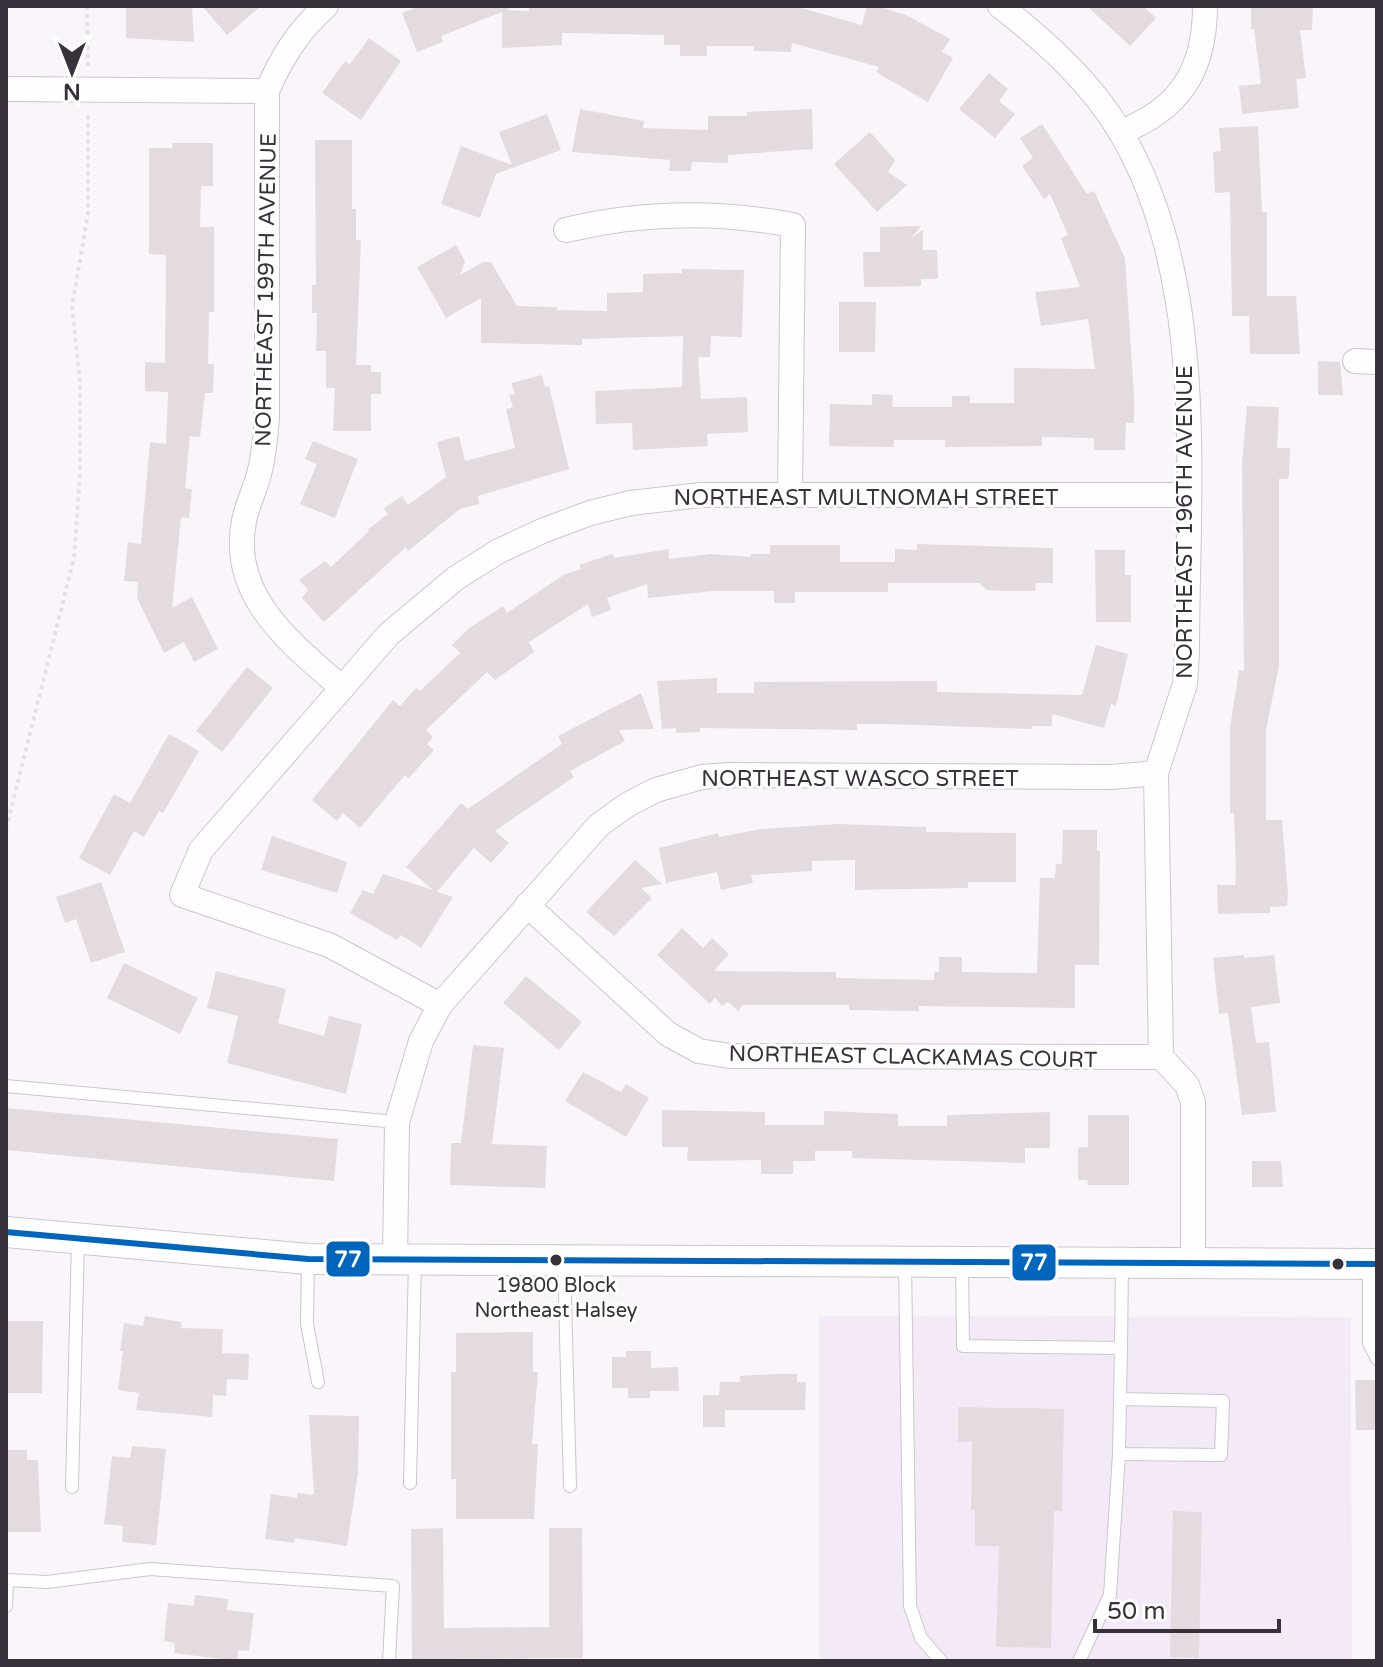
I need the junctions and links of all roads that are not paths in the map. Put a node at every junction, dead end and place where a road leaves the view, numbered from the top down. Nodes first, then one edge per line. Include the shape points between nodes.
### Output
1 (326, 6) edge
2 (1000, 6) edge
3 (1205, 6) edge
4 (6, 89) edge
5 (267, 91) junction
6 (1121, 132) junction
7 (566, 230) dead end
8 (790, 494) junction
9 (1188, 495) junction
10 (342, 688) junction
11 (1156, 773) junction
12 (527, 905) junction
13 (440, 1005) junction
14 (1161, 1057) junction
15 (6, 1086) edge
16 (397, 1122) junction
17 (6, 1232) edge
18 (78, 1239) junction
19 (308, 1259) junction
20 (405, 1260) junction
21 (564, 1260) junction
22 (905, 1262) junction
23 (962, 1262) junction
24 (1122, 1263) junction
25 (1193, 1263) junction
26 (1373, 1264) edge
27 (1121, 1348) junction
28 (1377, 1359) edge
29 (318, 1382) dead end
30 (1120, 1399) junction
31 (1119, 1454) junction
32 (410, 1483) dead end
33 (570, 1486) dead end
34 (72, 1487) dead end
35 (6, 1580) edge
36 (6, 1606) edge
37 (389, 1661) edge
38 (941, 1661) edge
39 (1079, 1661) edge

1 - 5 street via 284,53
2 - 6 street, NORTHEAST 196TH AVENUE via 1041,38
3 - 6 street via 1200,52 1187,83 1159,114
4 - 5 street
5 - 10 street, NORTHEAST 199TH AVENUE via 267,419 264,454 244,521 245,567 266,617
6 - 9 street, NORTHEAST 196TH AVENUE via 1166,242 1183,350
7 - 8 street via 620,217 750,217 793,225
8 - 9 street, NORTHEAST MULTNOMAH STREET
8 - 10 street, NORTHEAST MULTNOMAH STREET via 644,501 542,531 499,551 419,606
9 - 11 street, NORTHEAST 196TH AVENUE via 1185,684
10 - 13 street, NORTHEAST MULTNOMAH STREET via 201,850 182,895 302,934
11 - 12 street, NORTHEAST WASCO STREET via 702,777 656,790 608,818
11 - 14 street, NORTHEAST 196TH AVENUE
12 - 13 street, NORTHEAST WASCO STREET
12 - 14 street, NORTHEAST CLACKAMAS COURT via 668,1034 699,1051 730,1056
13 - 16 street, NORTHEAST WASCO STREET via 421,1041
14 - 25 street via 1187,1085 1193,1102
15 - 16 lane
16 - 20 street, NORTHEAST WASCO STREET
17 - 18 street
18 - 19 street
18 - 34 lane
19 - 20 street
19 - 29 lane via 307,1324
20 - 21 street
20 - 32 lane
21 - 22 street
21 - 33 lane
22 - 23 street
22 - 38 lane via 910,1606 921,1638
23 - 24 street
23 - 27 lane via 963,1346
24 - 25 street
24 - 27 lane
25 - 26 street
26 - 28 lane via 1369,1343
27 - 30 lane
30 - 31 lane
30 - 31 lane via 1223,1401 1221,1455
31 - 39 lane via 1110,1595
35 - 36 lane
35 - 37 lane via 47,1582 150,1569 393,1586

